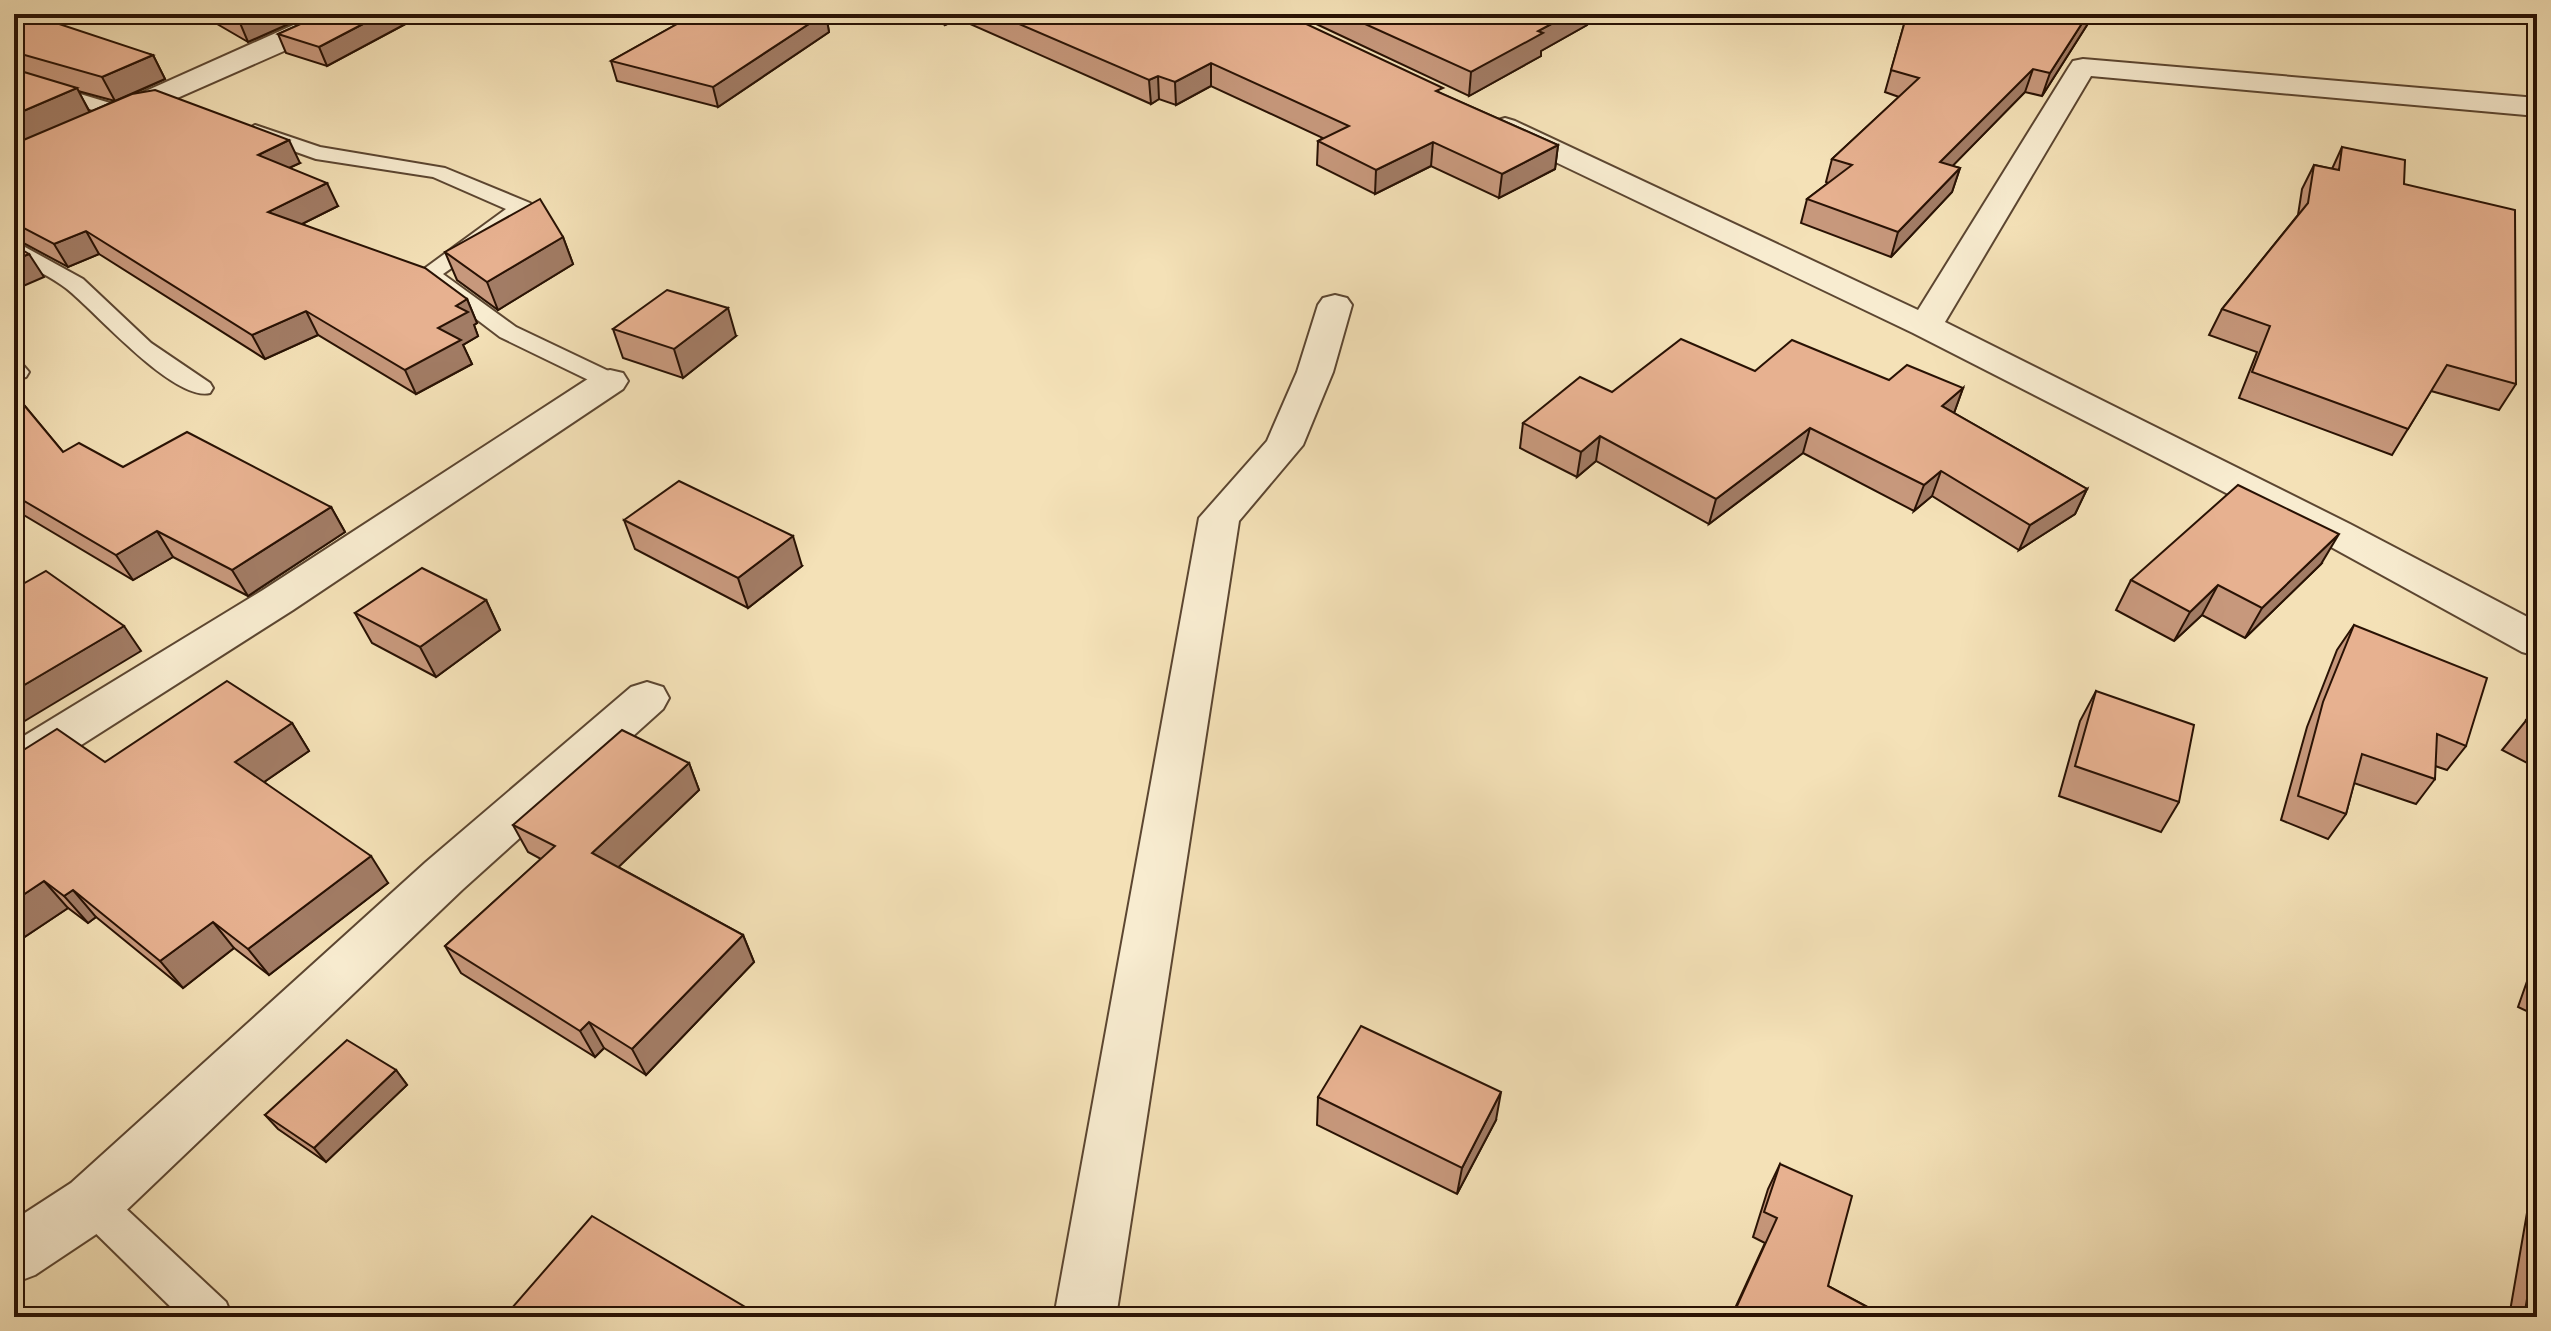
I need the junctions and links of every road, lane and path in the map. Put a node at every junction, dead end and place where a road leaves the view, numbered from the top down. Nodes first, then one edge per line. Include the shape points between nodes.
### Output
1 (335, 14) edge
2 (14, 80) edge
3 (185, 107) edge
4 (2537, 107) edge
5 (119, 112) junction
6 (1482, 116) edge
7 (229, 122) edge
8 (14, 161) edge
9 (14, 248) edge
10 (1335, 305) dead end
11 (1925, 326) junction
12 (610, 381) joint
13 (201, 388) dead end
14 (2537, 641) edge
15 (647, 698) dead end
16 (14, 765) edge
17 (92, 1203) junction
18 (14, 1254) edge
19 (211, 1317) edge
20 (1085, 1317) edge

1 - 5 street
2 - 5 lane
3 - 5 lane via 171,102
4 - 11 street via 2083,67
5 - 8 street
6 - 11 street
7 - 12 lane via 316,153 438,172 522,208 428,274 508,332
9 - 13 lane via 75,284 143,348
10 - 20 street via 1315,372 1284,445 1219,518
11 - 14 street via 2336,533
12 - 16 street via 278,600
15 - 17 street via 444,876
17 - 18 street
17 - 19 lane

